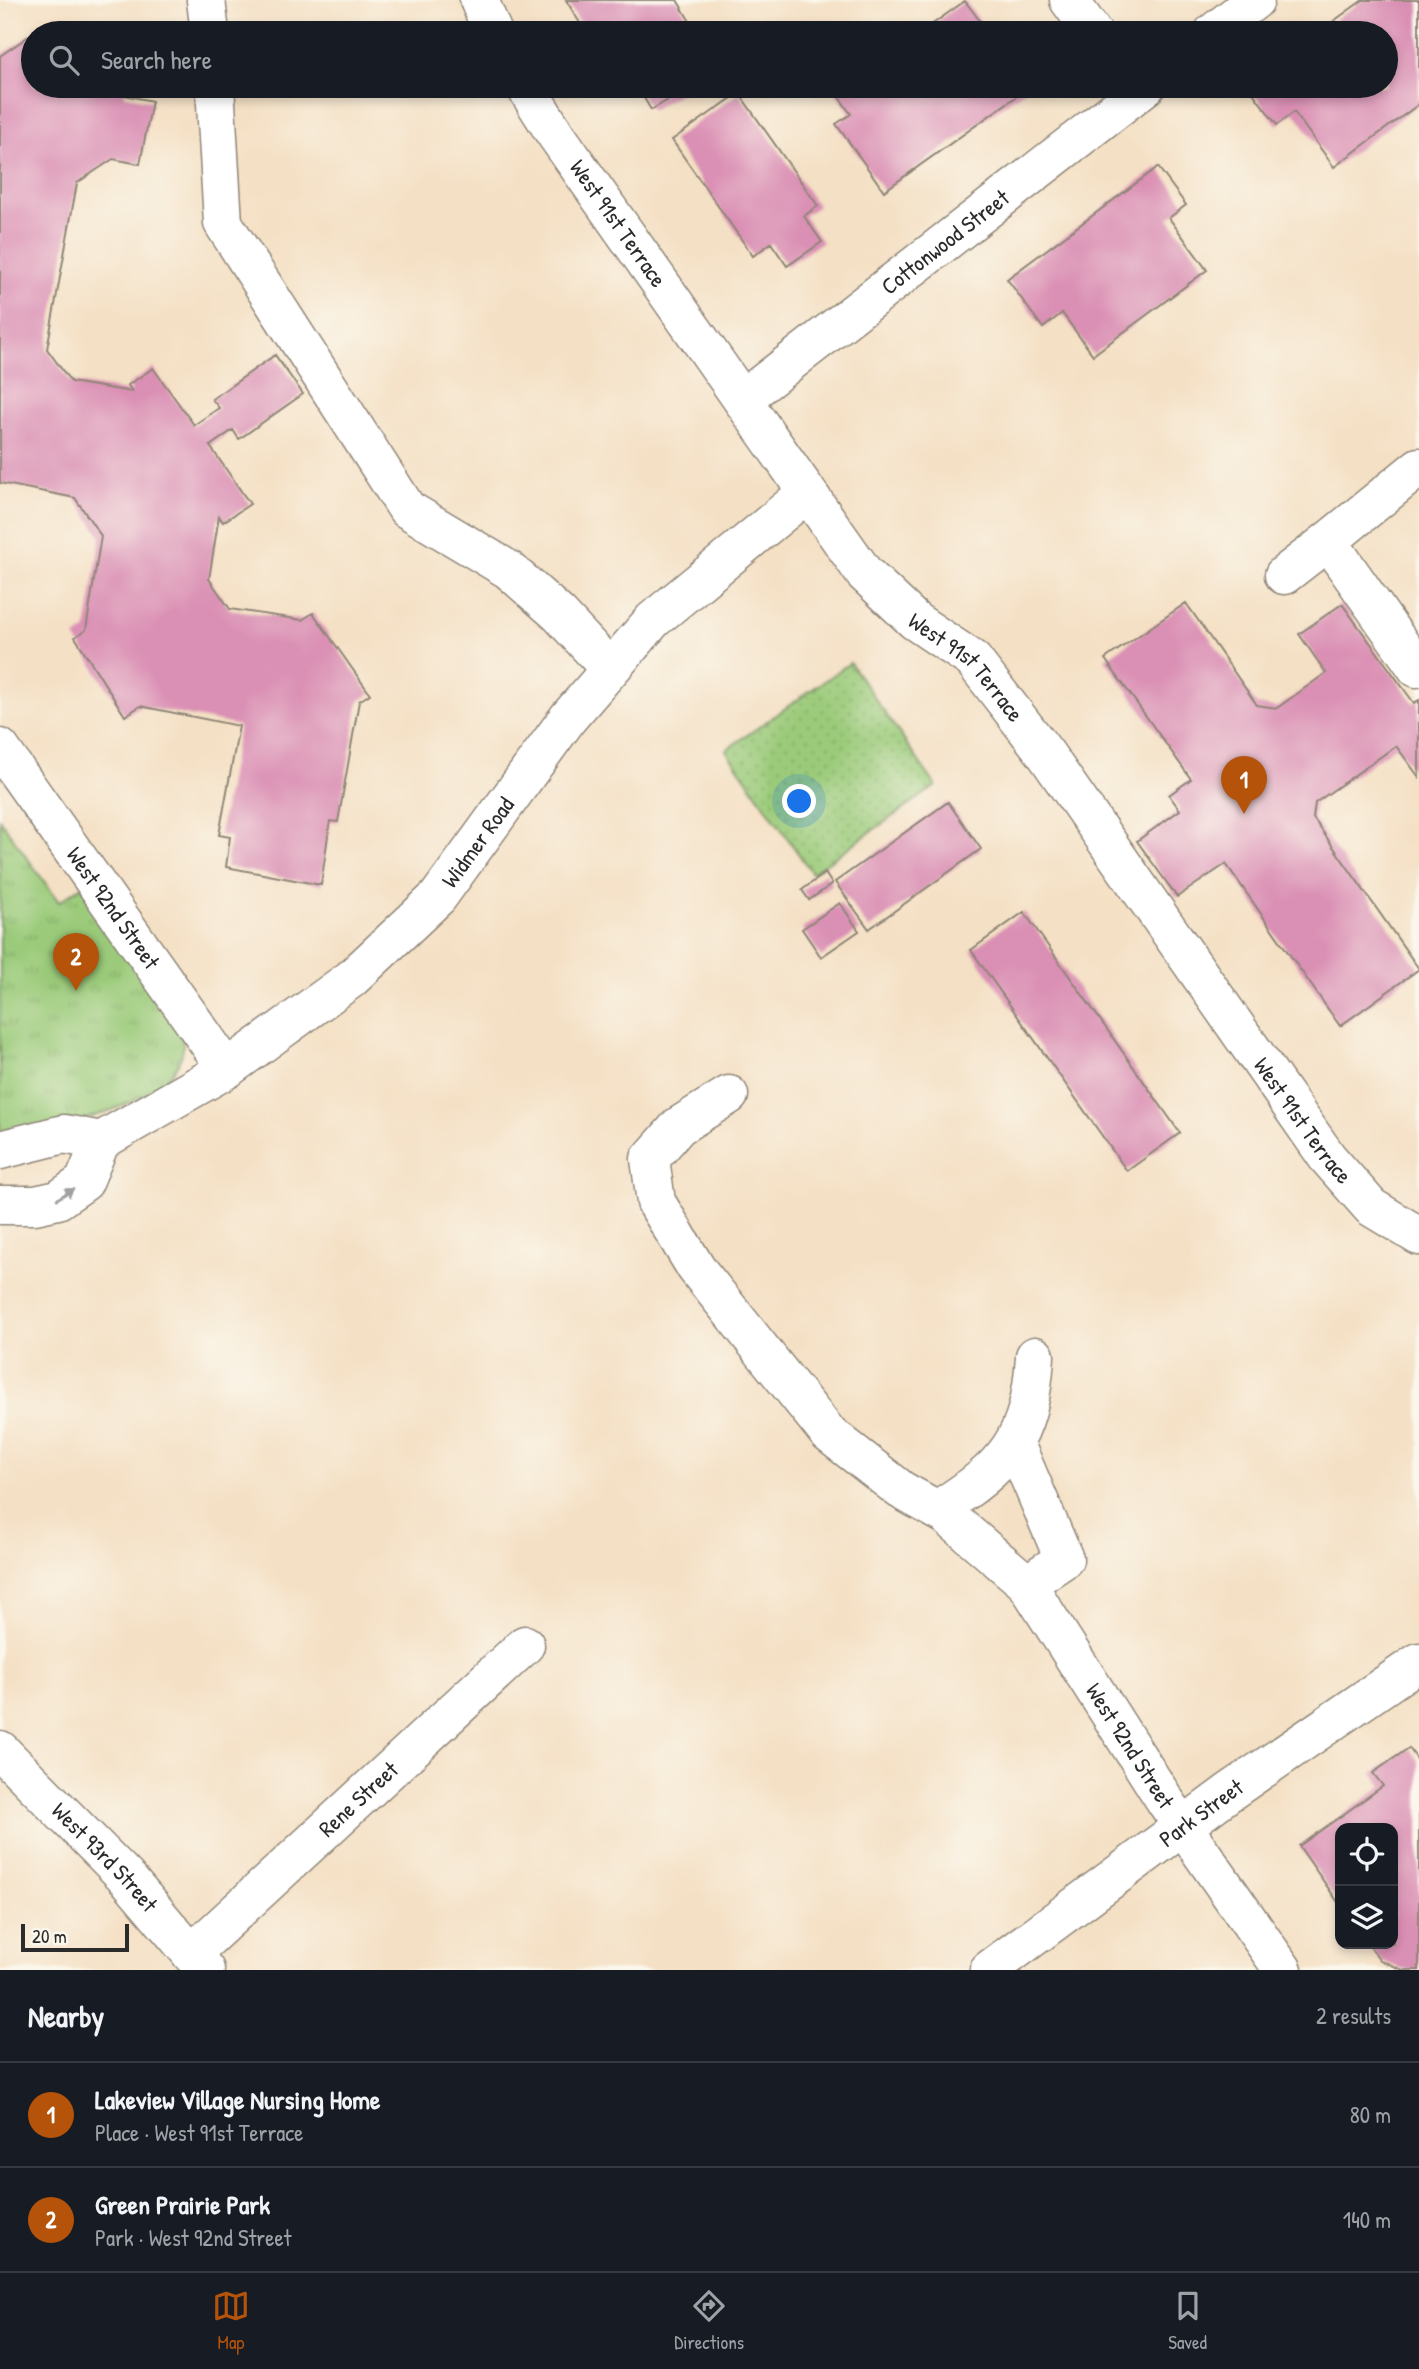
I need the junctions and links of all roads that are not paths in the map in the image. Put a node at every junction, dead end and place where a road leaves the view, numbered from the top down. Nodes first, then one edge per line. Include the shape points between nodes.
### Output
1 (206, 0) edge
2 (479, 0) edge
3 (1069, 0) edge
4 (1255, 0) edge
5 (209, 21) edge
6 (488, 21) edge
7 (1084, 21) edge
8 (1228, 21) edge
9 (216, 98) edge
10 (533, 98) edge
11 (1126, 98) edge
12 (743, 399) junction
13 (1419, 467) edge
14 (807, 493) junction
15 (1328, 541) junction
16 (1284, 575) dead end
17 (1417, 668) dead end
18 (610, 669) junction
19 (0, 748) edge
20 (227, 1069) junction
21 (729, 1096) dead end
22 (101, 1141) junction
23 (0, 1150) edge
24 (0, 1205) edge
25 (1419, 1236) edge
26 (1035, 1356) dead end
27 (1015, 1444) junction
28 (937, 1510) junction
29 (1027, 1584) junction
30 (525, 1645) dead end
31 (1417, 1669) edge
32 (0, 1750) edge
33 (1183, 1828) junction
34 (198, 1962) edge
35 (989, 1970) edge
36 (1283, 1970) edge

1 - 5 street
2 - 6 street
3 - 7 street
4 - 8 street
9 - 18 street via 223,223 407,509 509,570 559,614
10 - 12 street, West 91st Terrace
11 - 12 street, Cottonwood Street
12 - 14 street, West 91st Terrace
13 - 15 street
14 - 18 street, Widmer Road via 653,620
14 - 25 street, West 91st Terrace via 864,573 915,621 973,660 1045,753 1327,1157 1371,1207
15 - 16 street
15 - 17 street
18 - 20 street, Widmer Road via 568,718 438,897 351,979
19 - 20 street, West 92nd Street
20 - 22 street, Widmer Road
21 - 28 street, West 92nd Street via 679,1126 650,1159 656,1202 696,1268 828,1433 901,1490
22 - 23 street via 64,1134
24 -> 22 street via 58,1200 84,1182
26 - 27 street via 1032,1398
27 - 28 street via 977,1485
27 - 29 street via 1064,1559
28 - 29 street, West 92nd Street
29 - 33 street, West 92nd Street
30 - 34 street, Rene Street
31 - 33 street, Park Street via 1228,1793
32 - 34 street, West 93rd Street via 127,1878
33 - 35 street, Park Street
33 - 36 street, West 92nd Street

